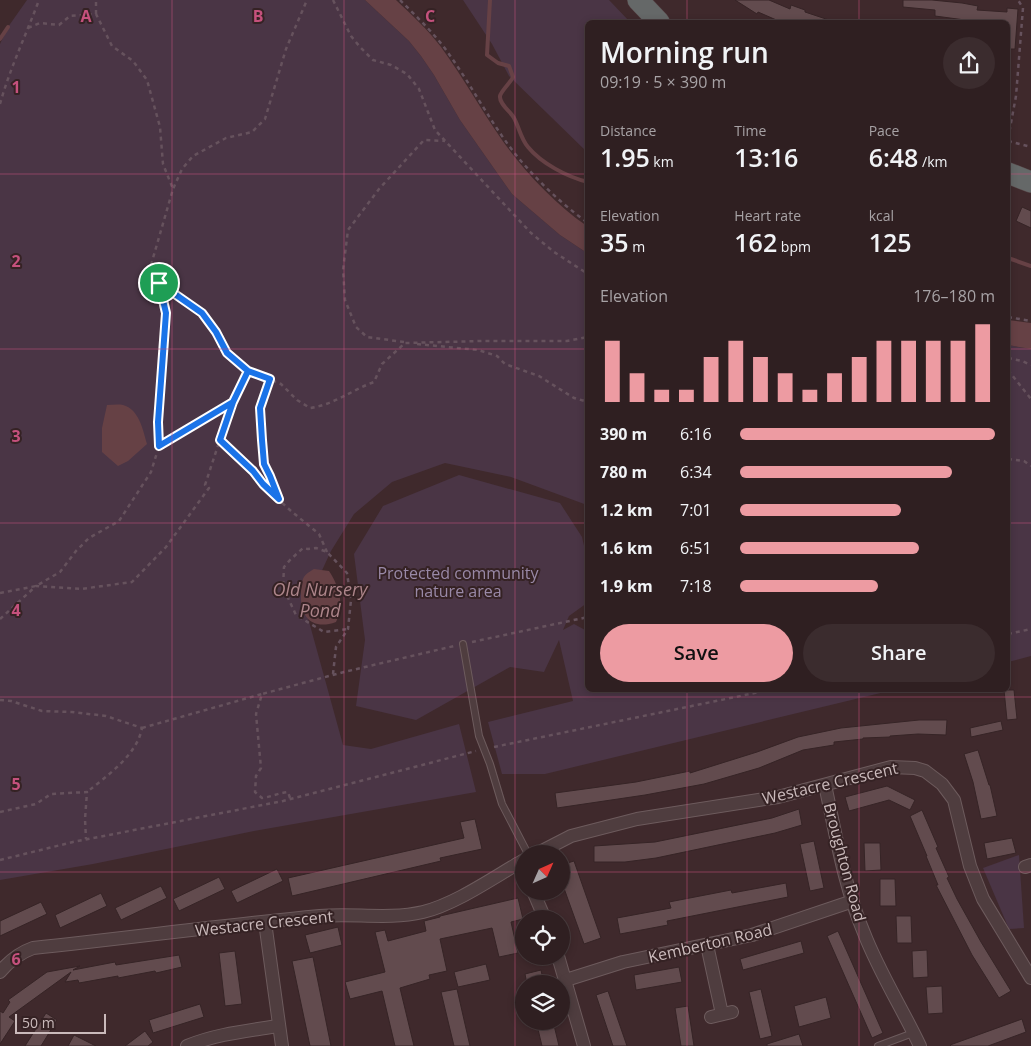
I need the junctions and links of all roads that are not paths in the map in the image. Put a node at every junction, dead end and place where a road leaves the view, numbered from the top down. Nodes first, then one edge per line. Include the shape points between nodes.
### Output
1 (638, 0) edge
2 (657, 20) edge
3 (1010, 174) edge
4 (1031, 182) edge
5 (463, 644) dead end
6 (825, 785) junction
7 (523, 845) edge
8 (554, 845) edge
9 (515, 865) edge
10 (853, 901) junction
11 (265, 922) junction
12 (707, 946) junction
13 (0, 972) edge
14 (1031, 978) edge
15 (570, 979) edge
16 (570, 995) edge
17 (721, 1015) dead end
18 (278, 1026) junction
19 (914, 1033) junction
20 (187, 1046) edge
21 (282, 1046) edge
22 (584, 1046) edge
23 (878, 1046) edge
24 (920, 1046) edge

1 - 2 highway
3 - 4 highway
5 - 7 lane via 479,736 502,804
6 - 8 street, Westacre Crescent via 778,797 637,818 571,836
6 - 10 street, Broughton Road via 842,867
6 - 14 street, Westacre Crescent via 879,769 904,766 925,771 942,784 954,800 970,866 983,899
9 - 11 street, Westacre Crescent via 455,899 424,912 401,916 323,916
10 - 12 street, Kemberton Road via 752,935
10 - 19 street, Broughton Road via 875,960
11 - 13 street, Westacre Crescent via 34,948 21,952
11 - 18 street
12 - 15 street, Kemberton Road via 623,962
12 - 17 street
16 - 22 street
18 - 20 street via 224,1034
18 - 21 street
19 - 23 lane
19 - 24 street, Broughton Road

